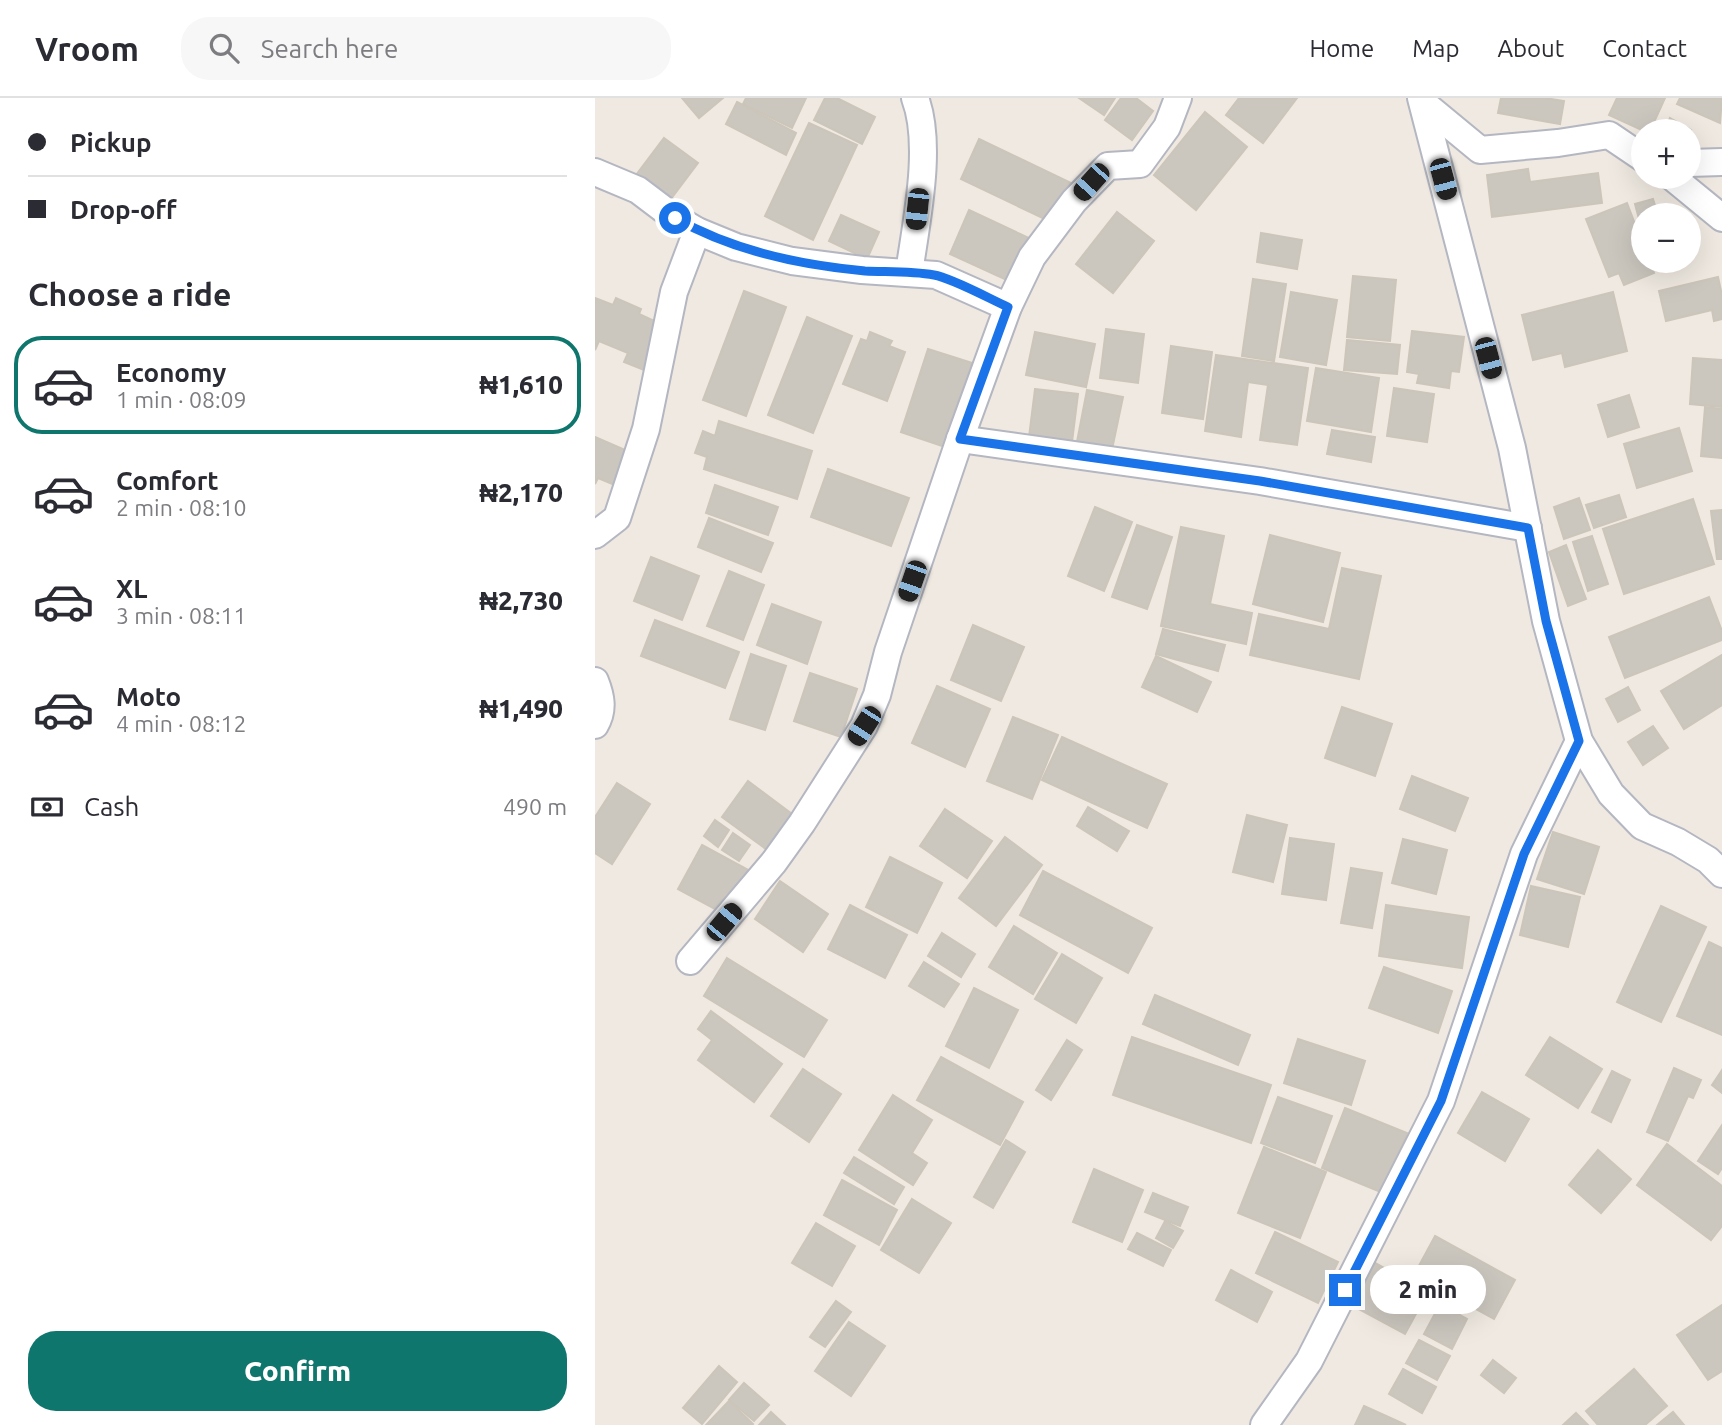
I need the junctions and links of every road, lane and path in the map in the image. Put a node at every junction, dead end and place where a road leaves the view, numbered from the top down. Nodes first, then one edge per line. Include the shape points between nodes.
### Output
1 (915, 98) edge
2 (1178, 98) edge
3 (1422, 100) edge
4 (1631, 150) edge
5 (1722, 162) edge
6 (1701, 163) edge
7 (595, 172) edge
8 (1687, 189) edge
9 (1722, 218) edge
10 (697, 231) junction
11 (909, 273) junction
12 (1008, 307) junction
13 (960, 439) junction
14 (1528, 528) junction
15 (595, 535) edge
16 (595, 681) edge
17 (595, 725) edge
18 (1579, 741) junction
19 (1722, 874) edge
20 (690, 961) dead end
21 (1264, 1425) edge

1 - 11 street via 924,145
2 - 12 street via 1167,127 1140,164 1108,166 1074,201 1032,257
3 - 4 street via 1480,150 1609,135
3 - 14 street via 1512,448
5 - 6 street
7 - 10 street via 638,190
8 - 9 street
10 - 11 street via 736,247 792,261
10 - 15 street via 674,292 646,429 617,518
11 - 12 street via 936,275
12 - 13 street
13 - 14 street via 1260,481
13 - 20 street via 864,726 774,862
14 - 18 street via 1546,621
16 - 17 street via 601,696
18 - 19 street via 1611,794 1642,826 1678,842
18 - 21 street via 1524,854 1441,1101 1309,1361

